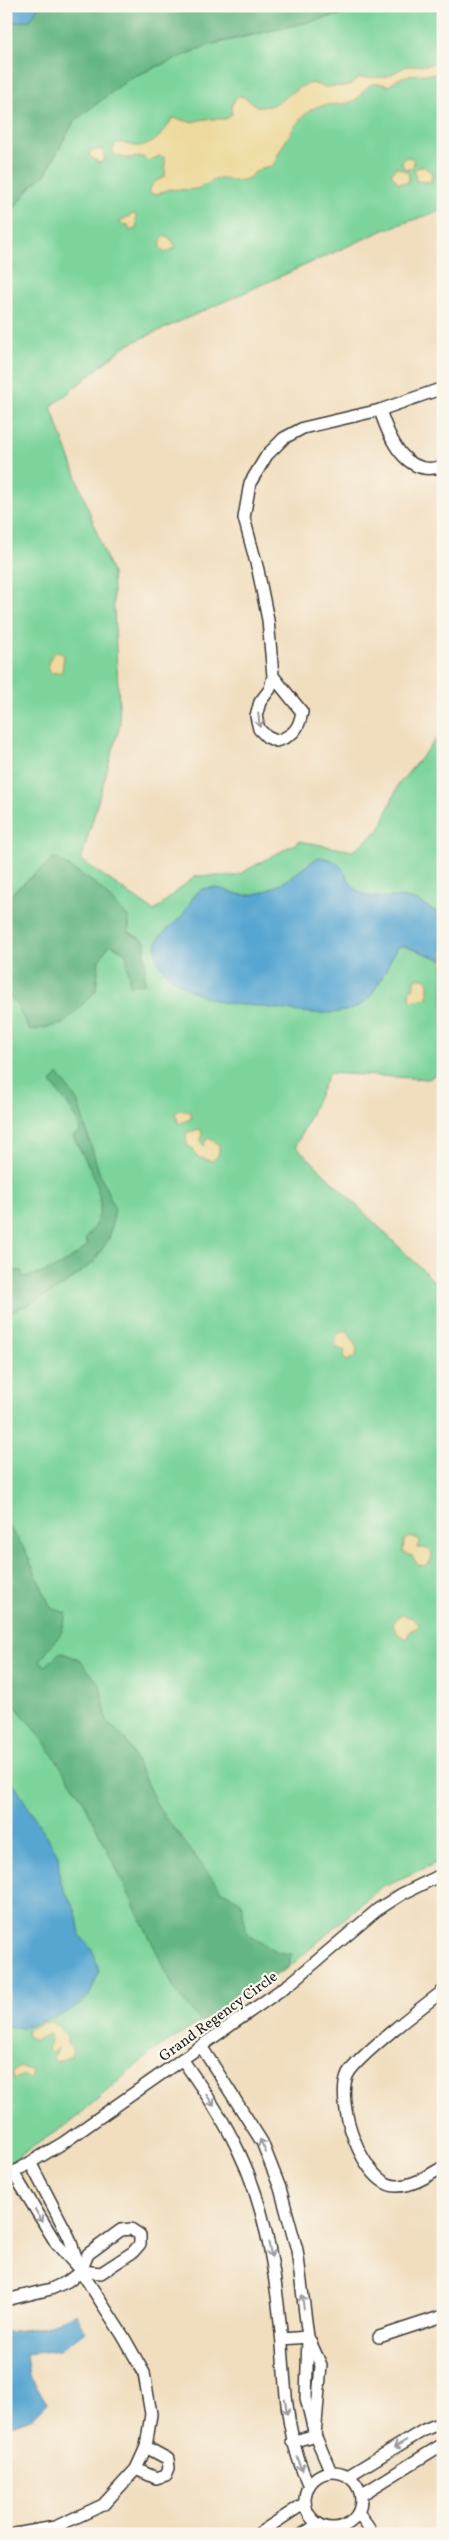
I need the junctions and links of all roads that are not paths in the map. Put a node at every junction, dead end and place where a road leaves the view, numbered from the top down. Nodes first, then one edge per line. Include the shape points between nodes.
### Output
1 (443, 388) edge
2 (380, 410) junction
3 (443, 466) edge
4 (273, 676) junction
5 (442, 1878) edge
6 (443, 1991) edge
7 (201, 2046) junction
8 (182, 2060) junction
9 (31, 2164) junction
10 (443, 2167) edge
11 (10, 2175) edge
12 (81, 2271) junction
13 (6, 2300) edge
14 (443, 2316) edge
15 (308, 2337) junction
16 (379, 2337) dead end
17 (282, 2340) junction
18 (443, 2422) edge
19 (316, 2435) junction
20 (292, 2442) junction
21 (443, 2444) edge
22 (146, 2447) junction
23 (136, 2469) junction
24 (331, 2472) junction
25 (348, 2476) junction
26 (309, 2486) junction
27 (361, 2496) junction
28 (305, 2503) junction
29 (358, 2513) junction
30 (318, 2524) junction
31 (338, 2531) edge
32 (15, 2534) edge
33 (258, 2534) edge
34 (303, 2534) edge
35 (372, 2534) edge

1 - 2 street
2 - 3 street via 391,440 404,458 419,467
2 - 4 street via 303,428 284,438 267,455 250,482 244,518 265,604
4 -> 4 street via 256,716 259,728 276,741 290,737 299,726 302,712
5 - 7 street, Grand Regency Circle via 402,1894 377,1910 292,1982
6 - 10 street via 365,2056 349,2073 343,2094 346,2113 363,2159 381,2181 396,2186 413,2182
7 - 8 street, Grand Regency Circle
15 -> 7 street via 296,2250 280,2188 262,2142
8 - 9 street, Grand Regency Circle
8 -> 17 street via 214,2105 239,2150 257,2196 271,2254
9 - 11 street, Grand Regency Circle
9 - 12 street via 69,2237
11 -> 12 street via 56,2244
12 - 12 street via 88,2254 121,2230 131,2229 140,2235 140,2244 133,2252 101,2273
12 - 13 street via 51,2289
12 - 22 street via 144,2374 151,2414
14 - 16 street
15 - 17 street
15 - 19 street via 306,2398
17 -> 20 street via 285,2402
18 -> 25 street
19 - 20 street
19 - 24 street
20 -> 26 street
21 - 27 street
22 - 23 street
22 - 23 street via 168,2459 166,2475 156,2478
23 - 32 street via 103,2504 55,2527
24 - 25 street
24 - 26 street via 318,2476
25 - 27 street
26 - 28 street
27 - 29 street
28 - 30 street
28 - 33 street
29 - 31 street
29 - 35 street
30 - 31 street
30 - 34 street

